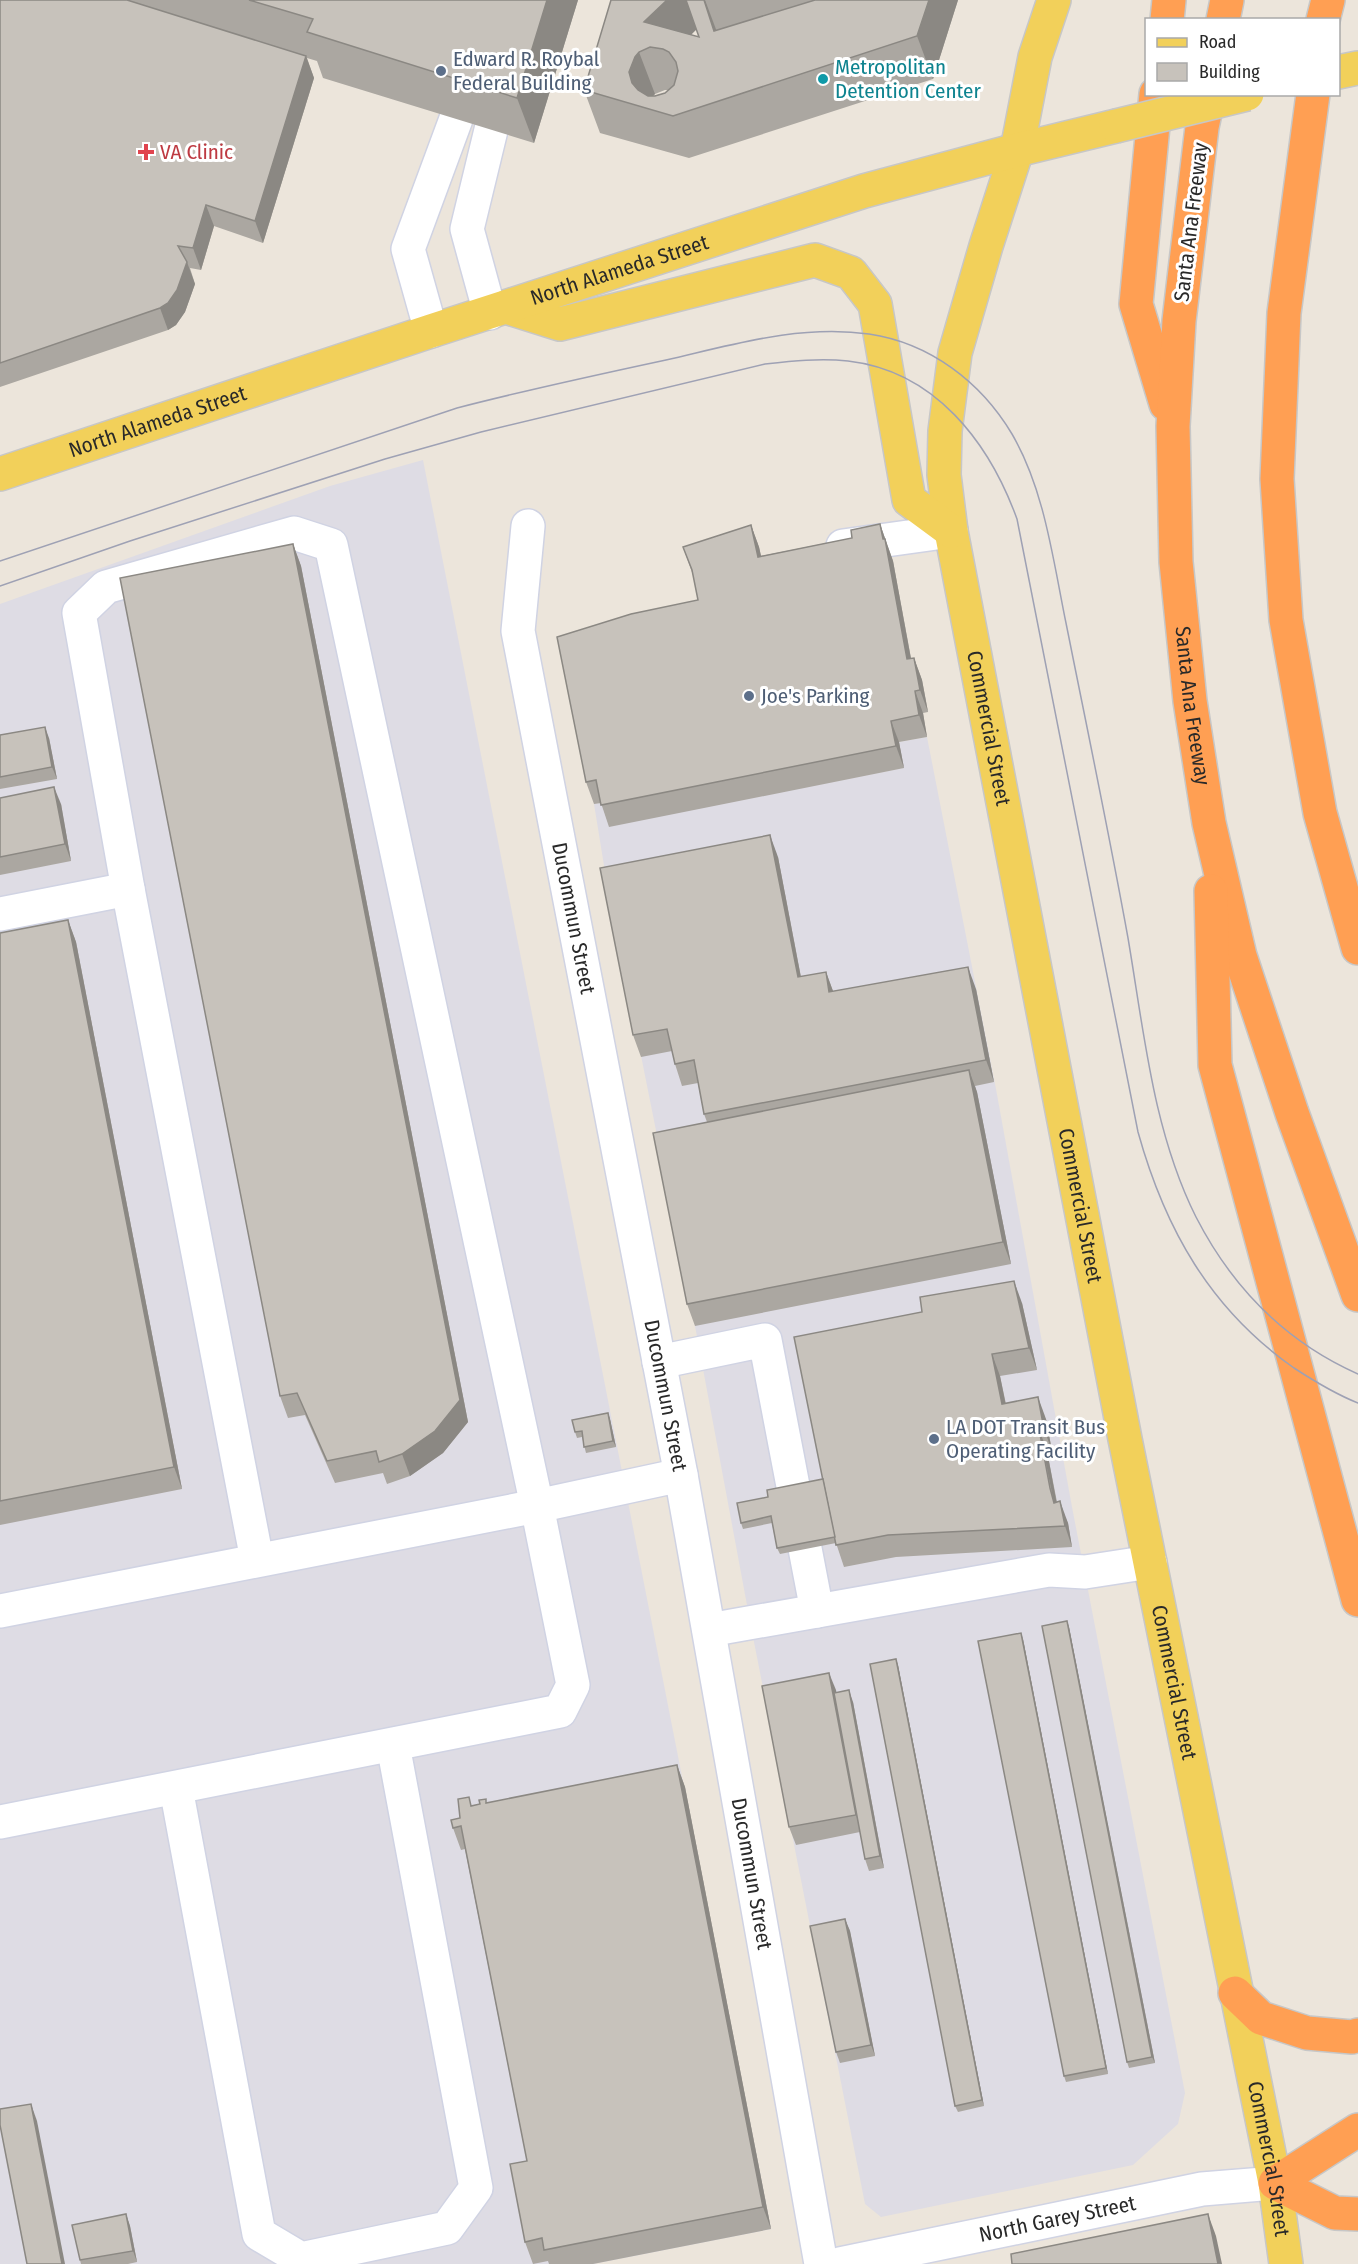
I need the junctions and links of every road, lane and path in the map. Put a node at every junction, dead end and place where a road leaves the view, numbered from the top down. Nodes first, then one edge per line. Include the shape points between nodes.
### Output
1 (1054, 0) edge
2 (1169, 0) edge
3 (1227, 0) edge
4 (1328, 0) edge
5 (1167, 18) edge
6 (1223, 18) edge
7 (1324, 18) edge
8 (1358, 68) edge
9 (1340, 72) edge
10 (1156, 96) edge
11 (1209, 96) edge
12 (1239, 96) edge
13 (1313, 96) edge
14 (456, 119) edge
15 (491, 130) edge
16 (1017, 150) junction
17 (498, 310) junction
18 (431, 331) junction
19 (1173, 426) junction
20 (0, 474) edge
21 (528, 526) dead end
22 (951, 531) junction
23 (813, 564) edge
24 (1209, 824) junction
25 (128, 890) junction
26 (0, 914) edge
27 (1358, 948) edge
28 (1358, 1295) edge
29 (659, 1362) junction
30 (681, 1475) junction
31 (537, 1506) junction
32 (257, 1560) junction
33 (1150, 1562) junction
34 (1358, 1600) edge
35 (0, 1611) edge
36 (817, 1611) junction
37 (709, 1630) junction
38 (393, 1745) junction
39 (176, 1788) junction
40 (0, 1822) edge
41 (1235, 1993) junction
42 (1358, 2035) edge
43 (1358, 2130) edge
44 (1275, 2183) junction
45 (1358, 2214) edge
46 (821, 2264) edge
47 (840, 2264) edge
48 (1286, 2264) edge

1 - 16 main road, Commercial Street via 1035,57
2 - 5 highway
3 - 6 highway
4 - 7 highway
8 - 9 main road
10 - 19 highway via 1136,304
11 - 19 highway, Santa Ana Freeway via 1179,321
12 - 16 main road, North Alameda Street, bridge
13 - 27 highway via 1284,313 1277,479 1286,620 1320,813
14 - 18 street via 408,249
15 - 17 street via 467,229
16 - 17 main road, North Alameda Street via 864,192
16 - 22 main road, Commercial Street via 956,353 945,431 944,475
17 - 18 main road, North Alameda Street
17 - 22 main road via 560,324 814,260 851,273 875,304 909,500
18 - 20 main road, North Alameda Street
19 - 24 highway, Santa Ana Freeway via 1178,586
21 - 29 street, Ducommun Street via 518,631
22 - 23 street via 830,549
22 - 33 main road, Commercial Street
24 - 28 highway, Santa Ana Freeway via 1240,956
24 - 34 highway via 1215,1065
25 - 26 street
25 - 31 street via 79,614 106,587 294,534 330,545
25 - 32 street
29 - 30 street, Ducommun Street
29 - 36 street via 765,1340
30 - 31 street
30 - 37 street, Ducommun Street
31 - 32 street
31 - 38 street via 573,1685 560,1712
32 - 35 street
33 - 36 street via 1085,1572 1049,1570
33 - 41 main road, Commercial Street
36 - 37 street
37 - 46 street, Ducommun Street
38 - 39 street
38 - 39 street via 476,2188 447,2228 301,2259 259,2234
39 - 40 street
41 - 42 highway via 1261,2018 1307,2033
41 - 44 main road, Commercial Street
43 - 44 highway
44 - 45 highway via 1335,2213
44 - 47 street, North Garey Street via 1202,2189
44 - 48 main road, Commercial Street

